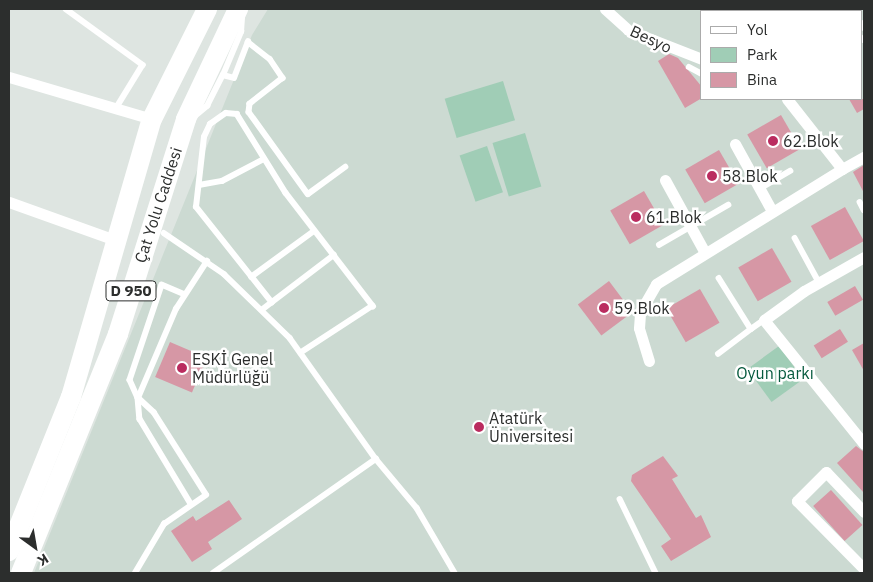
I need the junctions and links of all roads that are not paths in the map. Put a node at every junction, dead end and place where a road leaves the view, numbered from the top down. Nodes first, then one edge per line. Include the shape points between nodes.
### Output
1 (66, 9) edge
2 (238, 9) edge
3 (605, 9) edge
4 (204, 11) edge
5 (700, 58) edge
6 (689, 67) dead end
7 (700, 73) edge
8 (223, 75) junction
9 (9, 77) edge
10 (788, 100) edge
11 (116, 108) junction
12 (152, 119) junction
13 (186, 119) junction
14 (735, 144) dead end
15 (864, 156) edge
16 (264, 159) junction
17 (345, 167) dead end
18 (842, 169) junction
19 (790, 171) dead end
20 (665, 180) dead end
21 (199, 185) junction
22 (759, 189) junction
23 (9, 202) edge
24 (860, 202) dead end
25 (728, 205) dead end
26 (864, 210) edge
27 (772, 211) junction
28 (691, 227) junction
29 (314, 231) junction
30 (164, 233) dead end
31 (795, 238) dead end
32 (118, 242) junction
33 (659, 245) dead end
34 (704, 251) junction
35 (334, 255) junction
36 (864, 257) edge
37 (207, 261) junction
38 (251, 277) junction
39 (720, 278) dead end
40 (819, 282) junction
41 (185, 295) junction
42 (272, 303) junction
43 (263, 310) junction
44 (764, 320) junction
45 (751, 329) junction
46 (301, 354) junction
47 (718, 354) dead end
48 (649, 361) dead end
49 (138, 398) junction
50 (864, 444) edge
51 (376, 459) junction
52 (620, 498) dead end
53 (192, 504) junction
54 (864, 512) edge
55 (14, 524) edge
56 (9, 551) edge
57 (864, 569) edge
58 (21, 573) edge
59 (135, 573) edge
60 (212, 573) edge
61 (455, 573) edge
62 (656, 573) edge

1 - 11 lane via 143,65
2 - 8 lane via 242,26
2 - 13 highway, Çat Yolu Caddesi / D 950
3 - 5 street, Besyo via 628,30
4 - 12 highway, Çat Yolu Caddesi / D 950
6 - 7 lane
8 - 13 lane via 207,106
8 - 17 lane via 234,78 248,42 270,59 283,78 250,104 249,112 308,194
9 - 11 street
10 - 18 street
11 - 12 street
12 - 32 highway, Çat Yolu Caddesi / D 950
13 - 58 highway, Çat Yolu Caddesi / D 950 via 118,334
14 - 22 street
15 - 18 street
16 - 21 lane via 222,181
16 - 21 lane via 237,114 226,113 206,130
16 - 29 lane
18 - 27 street
19 - 22 lane
20 - 28 street
21 - 38 lane via 198,213
22 - 27 street
23 - 32 street
24 - 26 lane
25 - 28 lane
27 - 34 street
28 - 33 lane
28 - 34 street
29 - 35 lane
29 - 38 lane
30 - 37 lane
31 - 40 lane
32 - 55 highway, Çat Yolu Caddesi / D 950 via 71,397
34 - 48 street via 656,284 648,295 639,328
35 - 42 lane
35 - 46 lane via 373,306
36 - 40 street
37 - 41 lane
37 - 43 lane
38 - 42 lane
39 - 45 lane
40 - 44 street
41 - 49 lane
41 - 49 lane via 162,285 130,380
42 - 43 lane
43 - 46 lane
44 - 45 lane
44 - 50 street
45 - 47 lane
46 - 51 lane
49 - 53 lane via 140,419
49 - 53 lane via 154,412 206,495
51 - 60 lane
51 - 61 lane via 417,508
52 - 62 lane
53 - 59 lane via 158,531
54 - 57 street via 826,472 797,501
55 - 56 highway, Çat Yolu Caddesi / D 950

